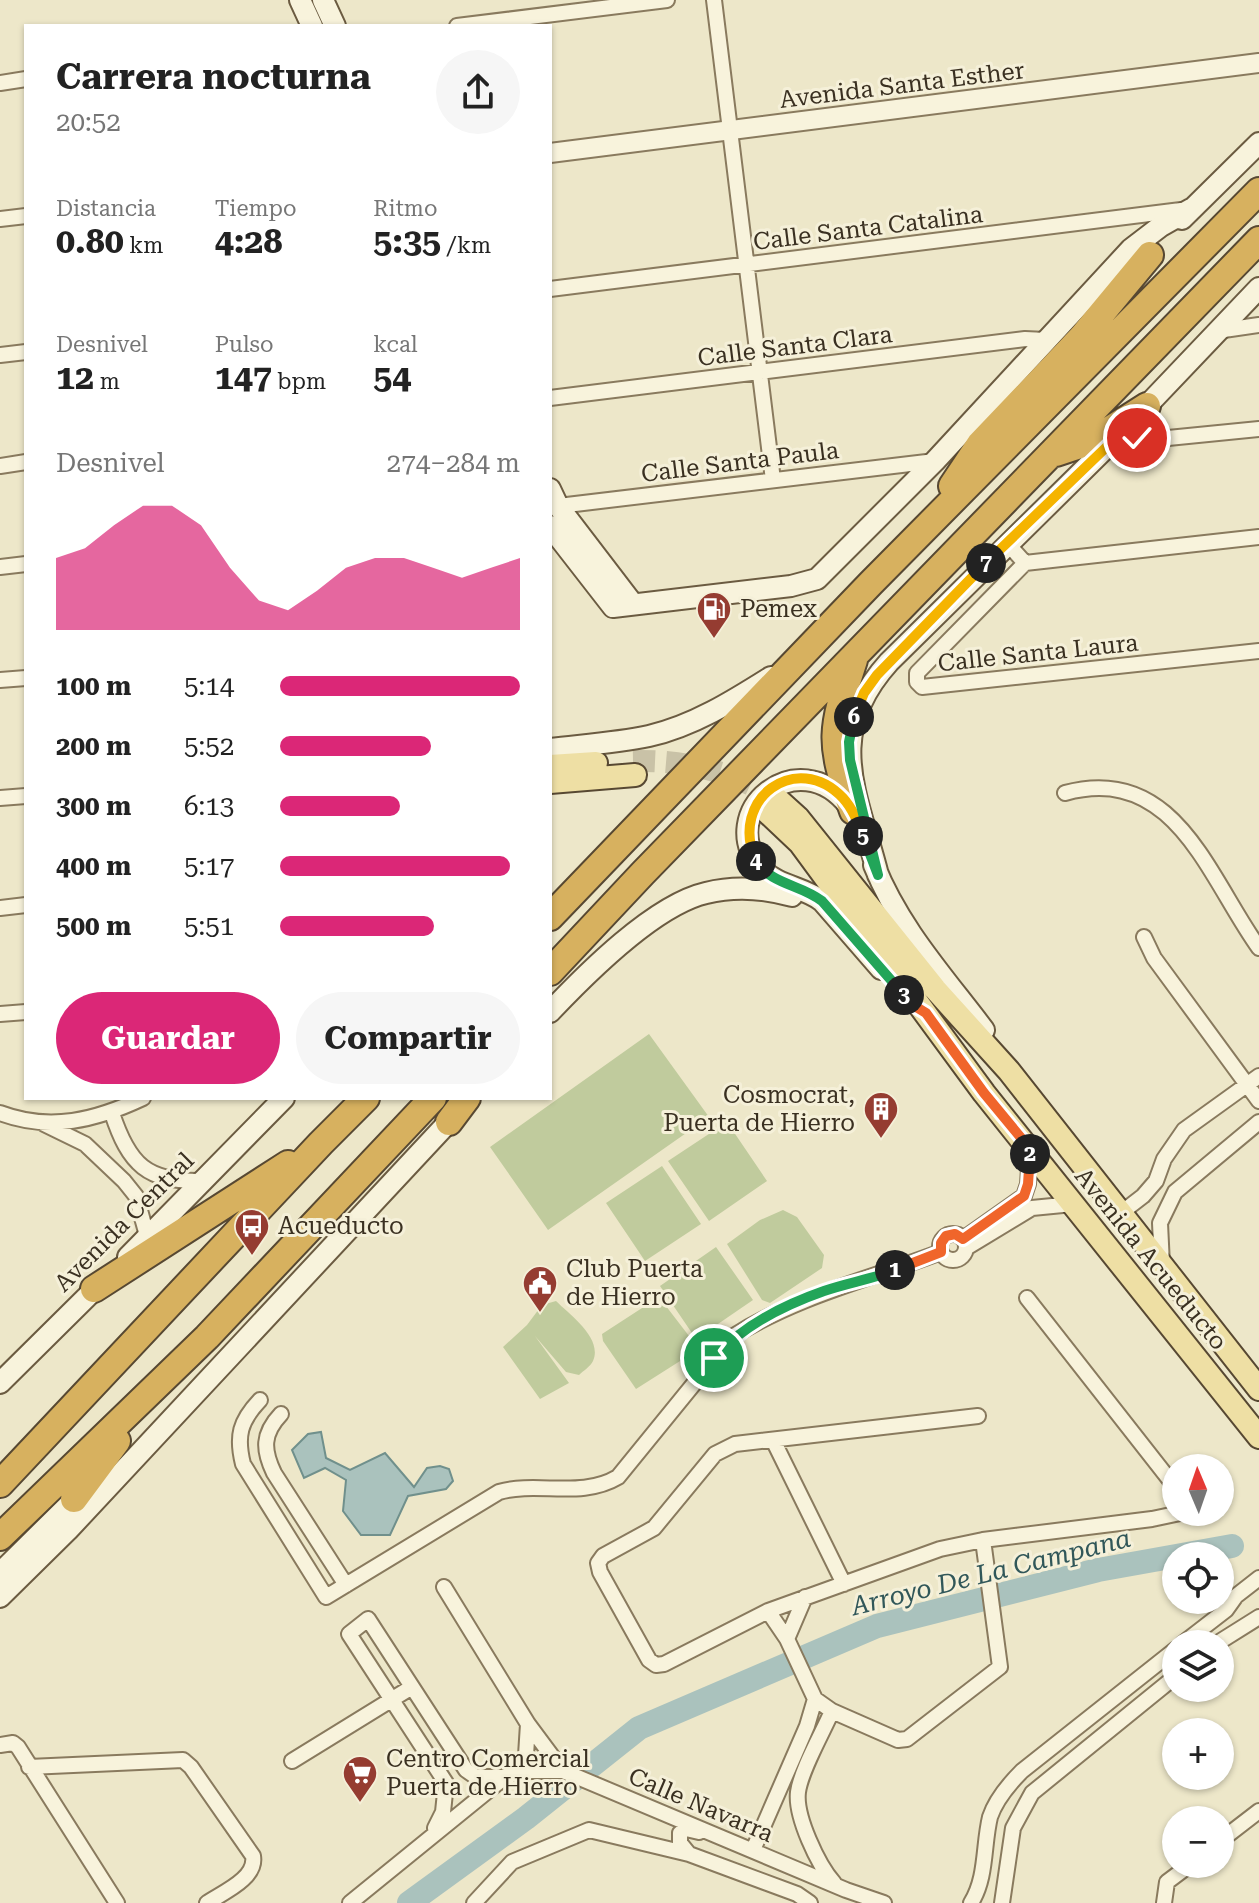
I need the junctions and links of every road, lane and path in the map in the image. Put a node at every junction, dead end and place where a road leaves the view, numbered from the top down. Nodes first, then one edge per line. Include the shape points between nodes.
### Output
1 (300, 0) edge
2 (323, 0) edge
3 (667, 0) edge
4 (714, 0) edge
5 (311, 24) edge
6 (334, 24) edge
7 (473, 24) edge
8 (1259, 63) edge
9 (24, 79) edge
10 (0, 83) edge
11 (731, 131) junction
12 (1259, 143) edge
13 (552, 153) edge
14 (1259, 191) edge
15 (1191, 209) junction
16 (24, 216) edge
17 (0, 219) edge
18 (1259, 240) edge
19 (1150, 255) joint
20 (748, 266) junction
21 (1259, 288) edge
22 (552, 289) edge
23 (1259, 325) edge
24 (1217, 331) junction
25 (1046, 340) junction
26 (24, 352) edge
27 (0, 355) edge
28 (761, 373) junction
29 (552, 398) edge
30 (1147, 406) junction
31 (1259, 429) edge
32 (1121, 433) junction
33 (1053, 454) junction
34 (935, 461) junction
35 (24, 462) edge
36 (0, 466) edge
37 (773, 480) junction
38 (553, 500) edge
39 (552, 528) edge
40 (924, 530) junction
41 (1259, 537) edge
42 (1007, 543) junction
43 (1025, 563) junction
44 (24, 564) edge
45 (0, 567) edge
46 (623, 606) junction
47 (1259, 651) edge
48 (855, 656) junction
49 (795, 661) junction
50 (24, 678) edge
51 (0, 680) edge
52 (552, 749) edge
53 (552, 766) edge
54 (552, 782) edge
55 (1065, 793) dead end
56 (24, 796) edge
57 (0, 798) edge
58 (853, 811) junction
59 (878, 875) junction
60 (24, 905) edge
61 (0, 908) edge
62 (553, 913) edge
63 (1259, 918) edge
64 (847, 927) junction
65 (1244, 927) junction
66 (589, 931) junction
67 (1144, 937) dead end
68 (1259, 948) edge
69 (552, 970) edge
70 (552, 982) edge
71 (552, 1010) edge
72 (24, 1012) edge
73 (926, 1013) junction
74 (0, 1014) edge
75 (1009, 1071) junction
76 (1259, 1076) edge
77 (1246, 1086) junction
78 (139, 1100) edge
79 (282, 1100) edge
80 (364, 1100) edge
81 (431, 1100) edge
82 (467, 1100) edge
83 (1259, 1101) edge
84 (0, 1113) edge
85 (112, 1113) junction
86 (81, 1122) junction
87 (449, 1122) joint
88 (1259, 1122) edge
89 (44, 1124) junction
90 (321, 1143) junction
91 (85, 1144) junction
92 (1031, 1150) junction
93 (137, 1164) junction
94 (124, 1181) junction
95 (202, 1181) junction
96 (1028, 1202) junction
97 (1073, 1204) junction
98 (1121, 1213) junction
99 (148, 1239) junction
100 (1162, 1266) junction
101 (94, 1289) junction
102 (1027, 1298) dead end
103 (258, 1328) junction
104 (207, 1337) junction
105 (0, 1383) edge
106 (1259, 1389) edge
107 (260, 1400) dead end
108 (281, 1414) dead end
109 (978, 1416) dead end
110 (1259, 1437) edge
111 (774, 1442) junction
112 (1162, 1470) edge
113 (0, 1484) edge
114 (74, 1499) junction
115 (1162, 1516) edge
116 (0, 1537) edge
117 (983, 1540) junction
118 (0, 1573) edge
119 (1259, 1578) edge
120 (844, 1584) junction
121 (346, 1585) junction
122 (444, 1587) dead end
123 (1259, 1589) edge
124 (0, 1597) edge
125 (805, 1597) junction
126 (1234, 1599) edge
127 (1234, 1606) edge
128 (768, 1611) junction
129 (1221, 1614) edge
130 (1259, 1617) edge
131 (1200, 1630) edge
132 (1234, 1633) edge
133 (790, 1645) junction
134 (1162, 1660) edge
135 (1153, 1667) junction
136 (1162, 1674) edge
137 (412, 1687) junction
138 (1162, 1687) edge
139 (815, 1699) junction
140 (390, 1701) junction
141 (832, 1711) junction
142 (528, 1724) junction
143 (0, 1745) edge
144 (292, 1761) dead end
145 (29, 1767) junction
146 (525, 1771) junction
147 (572, 1775) junction
148 (505, 1777) junction
149 (1259, 1811) edge
150 (1234, 1830) edge
151 (428, 1838) junction
152 (729, 1840) junction
153 (753, 1850) junction
154 (689, 1854) junction
155 (1172, 1878) edge
156 (846, 1893) edge
157 (797, 1894) junction
158 (117, 1903) edge
159 (207, 1903) edge
160 (350, 1903) edge
161 (474, 1903) edge
162 (810, 1903) edge
163 (822, 1903) edge
164 (884, 1903) edge
165 (971, 1903) edge
166 (1002, 1903) edge
167 (1164, 1903) edge

1 - 5 main road
2 - 6 main road
3 - 7 street
4 - 11 street
8 - 11 street, Avenida Santa Esther
9 - 10 street
11 - 13 street, Avenida Santa Esther
11 - 20 street
12 - 15 main road
14 - 40 highway
15 - 19 main road
15 - 20 street, Calle Santa Catalina
15 - 25 main road via 1131,249
16 - 17 street
18 - 33 highway
19 - 40 highway via 1082,337 980,444
20 - 22 street, Calle Santa Catalina
20 - 28 street
21 - 24 main road
23 - 24 street
24 - 30 main road
25 - 28 street, Calle Santa Clara
25 - 34 main road
26 - 27 street
28 - 29 street, Calle Santa Clara
28 - 37 street
30 - 32 main road
30 - 33 highway via 1092,441
31 - 32 street via 1148,440
32 - 42 main road
33 - 48 highway
34 - 37 street, Calle Santa Paula
34 - 46 main road via 817,579
35 - 36 street
37 - 38 street, Calle Santa Paula
38 - 46 main road
39 - 46 main road
40 - 49 highway
41 - 43 street
42 - 43 street
42 - 59 main road via 883,668 856,709 850,760
43 - 47 street, Calle Santa Laura via 917,673 922,687
44 - 45 street
48 - 58 highway via 833,741
48 - 66 highway
49 - 52 main road via 678,727 623,741
49 - 62 highway
50 - 51 street
53 - 54 main road via 634,768
55 - 65 street via 1084,788 1147,797 1186,834
56 - 57 street
58 - 59 main road
58 - 64 main road via 824,784 791,780 760,797 748,830 752,852 764,872 813,894
59 - 75 main road via 905,927 991,1039
60 - 61 street
63 - 65 street
64 - 71 main road via 813,904 782,893 705,893 662,914 610,953
64 - 73 main road via 913,1005
65 - 68 street
66 - 69 highway
66 - 70 highway
67 - 77 street
72 - 74 street
73 - 75 main road, Avenida Acueducto via 772,805 805,825 935,989
73 - 92 main road, Avenida Acueducto
75 - 98 main road, Avenida Acueducto
76 - 77 street
77 - 83 street
77 - 98 street via 1184,1130 1156,1181
78 - 85 street
79 - 95 main road, Avenida Central
80 - 90 highway
81 - 104 highway
82 - 87 highway
84 - 89 street
85 - 86 street
85 - 93 street
86 - 89 street
86 - 91 street
87 - 103 main road
88 - 100 street via 1175,1192 1160,1223
89 - 91 street
90 - 101 highway
90 - 113 highway
91 - 94 street
92 - 96 street
92 - 97 main road, Avenida Acueducto
93 - 94 street
93 - 95 street via 168,1180
94 - 99 street via 136,1196
95 - 99 main road, Avenida Central
96 - 97 street
96 - 121 street via 964,1244 955,1234 946,1236 941,1252 823,1291 732,1337 618,1477 605,1485 499,1492
97 - 110 main road, Avenida Acueducto
98 - 100 main road, Avenida Acueducto
99 - 101 main road, Avenida Central
100 - 106 main road, Avenida Acueducto
101 - 105 main road, Avenida Central
102 - 112 street
103 - 114 main road
103 - 124 main road
104 - 114 highway via 135,1418
104 - 116 highway
107 - 121 street via 240,1432 243,1464 326,1597
108 - 121 street via 265,1439 266,1456
109 - 111 street
111 - 120 street
111 - 128 street via 735,1444 715,1454 654,1528 598,1563 656,1665
114 - 118 main road
115 - 117 street
117 - 120 street via 940,1549
117 - 141 street via 1000,1667 916,1735 898,1740
119 - 126 street
120 - 125 street
122 - 142 street
123 - 127 street
125 - 128 street
125 - 133 street
128 - 133 street
129 - 131 street
130 - 132 street
133 - 139 street
134 - 135 street
135 - 136 street
135 - 165 street via 1008,1785 991,1814 982,1878
137 - 140 street
137 - 140 street via 368,1619 349,1634
137 - 148 street via 466,1770 476,1777
138 - 166 street via 1032,1793 1013,1828
139 - 141 street
139 - 153 street
140 - 144 street
140 - 151 street via 446,1783 443,1812
141 - 156 street via 798,1788 798,1803 822,1870
142 - 146 street
142 - 147 street
143 - 145 street via 13,1743
145 - 158 street
145 - 159 street via 183,1760 253,1856 250,1874
146 - 147 street, Calle Navarra
146 - 148 street, Calle Navarra
147 - 152 street, Calle Navarra
148 - 151 street, Calle Navarra
149 - 150 street
151 - 160 street, Calle Navarra
152 - 153 street, Calle Navarra
152 - 154 street via 682,1830 680,1843
153 - 156 street, Calle Navarra
154 - 157 street, Calle Navarra
154 - 161 street, Calle Navarra via 589,1830 512,1862
155 - 167 street
156 - 164 street, Calle Navarra
157 - 162 street, Calle Navarra
157 - 163 street

